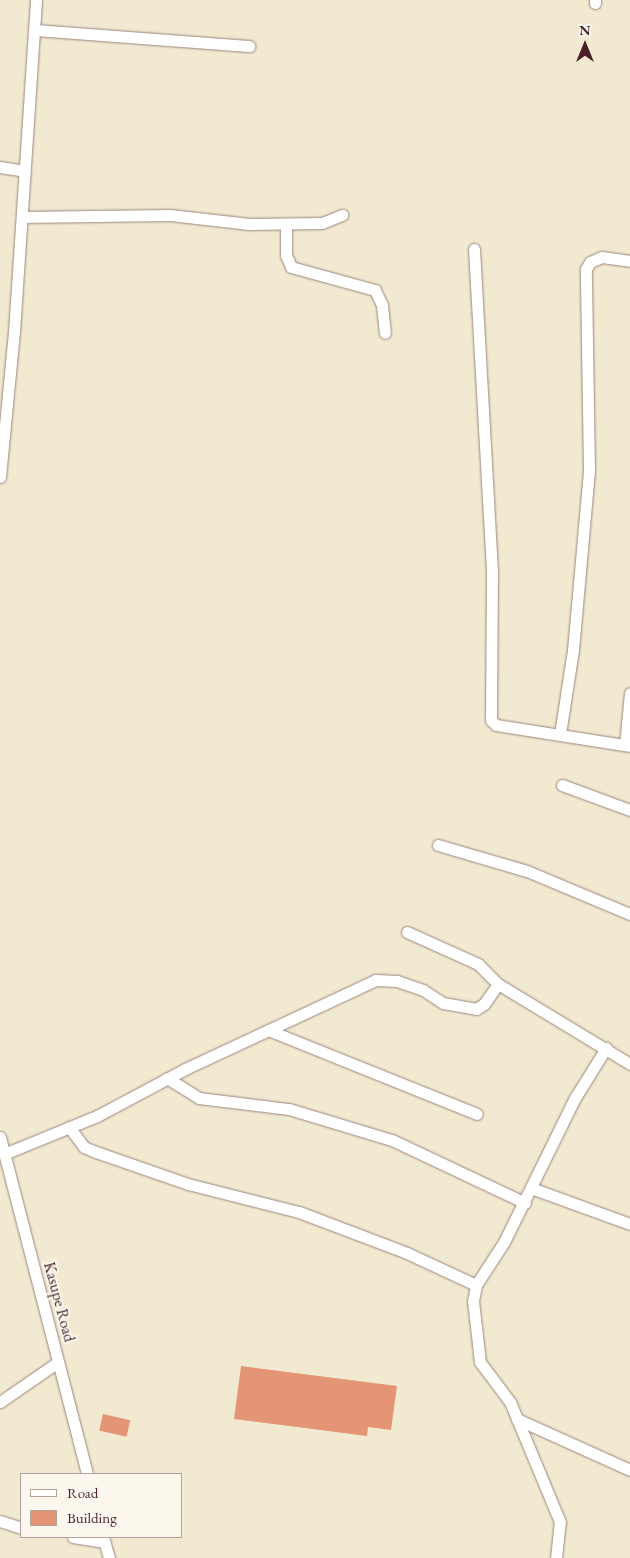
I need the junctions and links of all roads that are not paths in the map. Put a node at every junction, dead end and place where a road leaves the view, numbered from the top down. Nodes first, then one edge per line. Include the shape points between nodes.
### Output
1 (36, 0) edge
2 (34, 30) junction
3 (249, 46) dead end
4 (0, 167) edge
5 (25, 171) junction
6 (342, 215) dead end
7 (22, 217) junction
8 (286, 224) junction
9 (474, 249) dead end
10 (630, 261) edge
11 (385, 333) dead end
12 (3, 408) edge
13 (0, 477) edge
14 (630, 693) edge
15 (560, 734) junction
16 (627, 745) edge
17 (562, 785) dead end
18 (630, 810) edge
19 (438, 845) dead end
20 (630, 914) edge
21 (407, 932) dead end
22 (498, 984) junction
23 (268, 1030) junction
24 (606, 1048) junction
25 (630, 1064) edge
26 (166, 1078) junction
27 (477, 1114) dead end
28 (69, 1127) junction
29 (0, 1137) edge
30 (4, 1154) junction
31 (531, 1188) junction
32 (525, 1203) junction
33 (630, 1224) edge
34 (476, 1285) junction
35 (58, 1362) junction
36 (0, 1402) edge
37 (518, 1419) junction
38 (630, 1470) edge
39 (87, 1473) edge
40 (0, 1521) edge
41 (20, 1528) edge
42 (83, 1538) edge
43 (104, 1540) edge
44 (108, 1558) edge
45 (556, 1558) edge

1 - 2 street
2 - 3 street
2 - 5 street
4 - 5 street
5 - 7 street
6 - 8 street via 322,223
7 - 8 street via 170,215 249,224
7 - 12 street
8 - 11 street via 286,255 291,267 375,290 382,306
9 - 15 street via 492,573 490,718 496,725
10 - 15 street via 602,258 590,262 586,269 590,470 573,650
12 - 13 street
14 - 16 street
15 - 16 street
17 - 18 street
19 - 20 street via 527,870
21 - 22 street via 478,964
22 - 23 street via 484,1004 476,1009 443,1003 416,986 381,978
22 - 24 street
23 - 26 street
23 - 27 street
24 - 25 street
24 - 31 street via 575,1098
26 - 28 street
26 - 32 street via 205,1100 289,1109 392,1140
28 - 30 street
28 - 34 street via 84,1147 96,1152 188,1184 300,1212 407,1253
29 - 30 street, Kasupe Road
30 - 35 street, Kasupe Road
31 - 32 street
31 - 33 street
32 - 34 street
34 - 37 street via 472,1301 479,1358 505,1393
35 - 36 street
35 - 39 street, Kasupe Road
37 - 38 street
37 - 45 street via 560,1522
40 - 41 street
42 - 43 street
43 - 44 street

